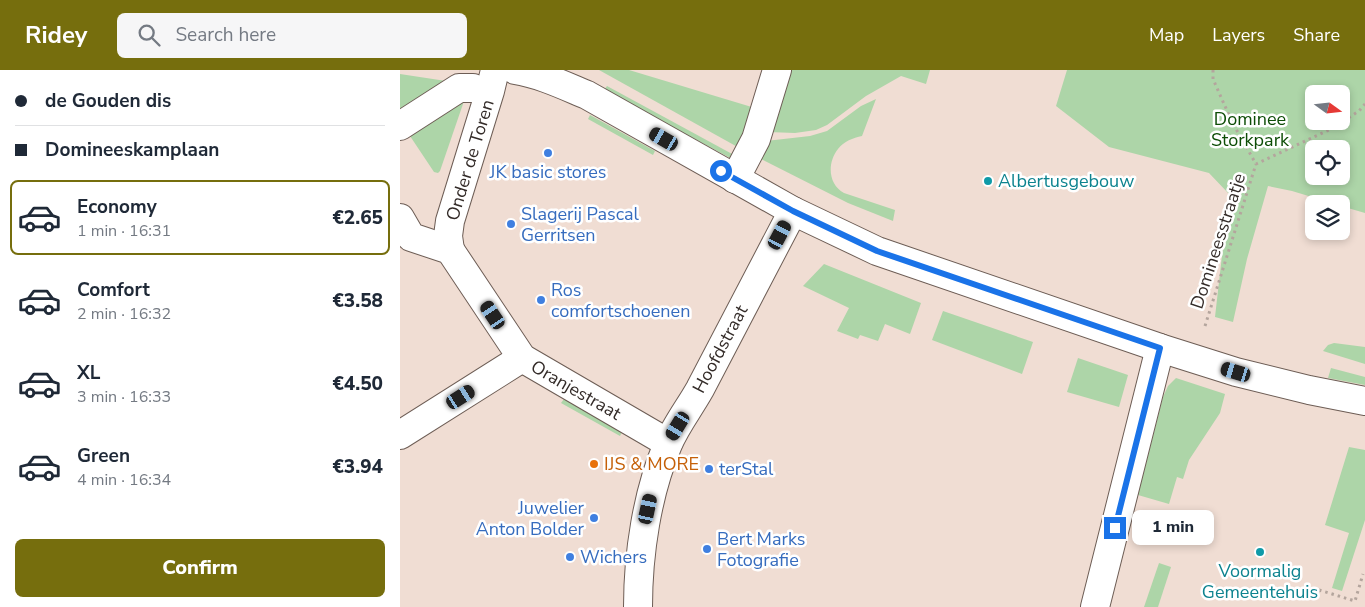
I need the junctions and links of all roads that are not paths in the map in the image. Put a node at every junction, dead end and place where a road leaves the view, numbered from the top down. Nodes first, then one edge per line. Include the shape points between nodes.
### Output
1 (495, 70) edge
2 (515, 70) edge
3 (777, 70) edge
4 (472, 88) dead end
5 (400, 126) edge
6 (735, 179) junction
7 (793, 211) junction
8 (400, 218) edge
9 (450, 250) junction
10 (1160, 348) junction
11 (522, 358) junction
12 (1365, 401) edge
13 (400, 435) edge
14 (668, 443) junction
15 (638, 607) edge
16 (1096, 607) edge

1 - 9 street, Onder de Toren via 450,221
2 - 6 street via 560,83 586,95
3 - 6 street via 756,140
4 - 5 street via 459,88
6 - 7 street
7 - 10 street via 877,251
7 - 14 street, Hoofdstraat
8 - 9 street via 411,237
9 - 11 street, Oranjestraat
10 - 12 street via 1236,372
10 - 16 street
11 - 13 street
11 - 14 street, Oranjestraat
14 - 15 street, Hoofdstraat via 642,538

